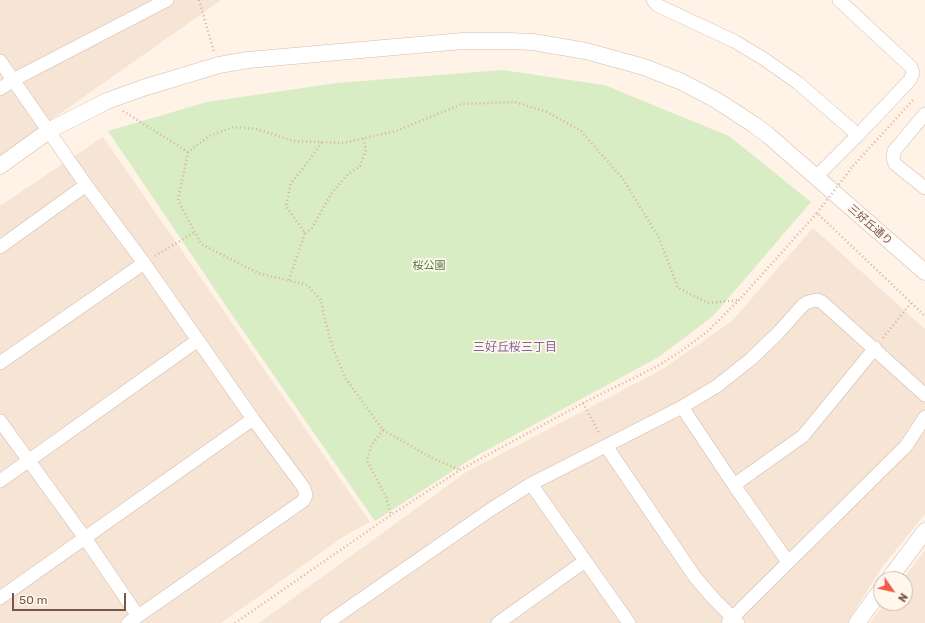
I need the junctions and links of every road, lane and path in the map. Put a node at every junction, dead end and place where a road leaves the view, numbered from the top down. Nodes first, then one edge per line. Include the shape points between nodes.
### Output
1 (167, 0) edge
2 (199, 0) edge
3 (653, 0) edge
4 (839, 0) edge
5 (208, 35) dead end
6 (0, 61) edge
7 (13, 80) junction
8 (0, 89) edge
9 (913, 99) dead end
10 (108, 101) junction
11 (925, 114) edge
12 (50, 130) junction
13 (858, 135) junction
14 (363, 138) junction
15 (322, 142) junction
16 (188, 152) junction
17 (0, 166) edge
18 (816, 177) junction
19 (86, 185) junction
20 (925, 188) edge
21 (818, 213) junction
22 (194, 232) junction
23 (305, 233) junction
24 (0, 247) edge
25 (144, 263) junction
26 (925, 272) edge
27 (289, 280) junction
28 (739, 300) junction
29 (911, 303) junction
30 (925, 316) edge
31 (198, 340) junction
32 (875, 348) junction
33 (0, 363) edge
34 (925, 395) edge
35 (583, 403) junction
36 (682, 407) junction
37 (925, 417) edge
38 (252, 419) junction
39 (0, 421) edge
40 (382, 430) junction
41 (606, 446) junction
42 (29, 461) junction
43 (460, 470) junction
44 (0, 481) edge
45 (530, 484) junction
46 (734, 485) junction
47 (391, 515) junction
48 (925, 531) edge
49 (85, 538) junction
50 (585, 561) junction
51 (788, 562) junction
52 (895, 571) edge
53 (0, 598) edge
54 (873, 601) edge
55 (133, 619) edge
56 (733, 621) edge
57 (235, 623) edge
58 (328, 623) edge
59 (498, 623) edge
60 (628, 623) edge
61 (857, 623) edge

1 - 7 street
2 - 5 path
3 - 13 street via 657,5 734,41 764,59 798,83
4 - 13 street via 911,67 913,73 910,80
6 - 7 street
7 - 8 street
7 - 12 street
9 - 21 path, bridge via 853,166
10 - 12 street, 三好丘通り
10 - 16 path
10 - 18 street, 三好丘通り via 218,65 248,60 463,41 533,42 614,58 682,82 716,100 752,124
11 - 20 street via 894,151 893,158 896,164
12 - 17 street, 三好丘通り
12 - 19 street
13 - 18 street
14 - 15 path via 343,142
14 - 23 path via 366,150 360,166 348,174 330,194 312,228
14 - 28 path via 396,131 462,104 515,102 547,112 581,131 623,179 659,238 678,288 708,303
15 - 16 path via 293,141 257,129 234,127 209,136
15 - 23 path via 291,183 286,206
16 - 22 path via 178,200
18 - 26 street, 三好丘通り
19 - 24 street
19 - 25 street
21 - 28 path
21 - 29 path
22 - 25 path
22 - 27 path via 201,244 258,273
23 - 27 path
25 - 31 street
25 - 33 street
27 - 40 path via 307,285 321,300 333,349 346,379
28 - 35 path via 708,331 658,366
29 - 30 path
29 - 32 path
31 - 38 street
31 - 42 street
32 - 34 street
32 - 36 street via 822,302 808,302 803,304 751,359 717,386
32 - 46 street via 803,436
35 - 41 path
35 - 43 path
36 - 41 street
36 - 46 street
37 - 51 street via 906,446
38 - 49 street
38 - 55 street via 304,488 306,495 303,501
39 - 42 street
40 - 43 path via 432,458
40 - 47 path via 371,446 367,461 386,497
41 - 45 street
41 - 56 street via 699,582
42 - 44 street
42 - 49 street
43 - 47 path
45 - 50 street
45 - 58 street
46 - 51 street
47 - 57 path
48 - 52 street
49 - 53 street
49 - 55 street
50 - 59 street
50 - 60 street
51 - 56 street
54 - 61 street

